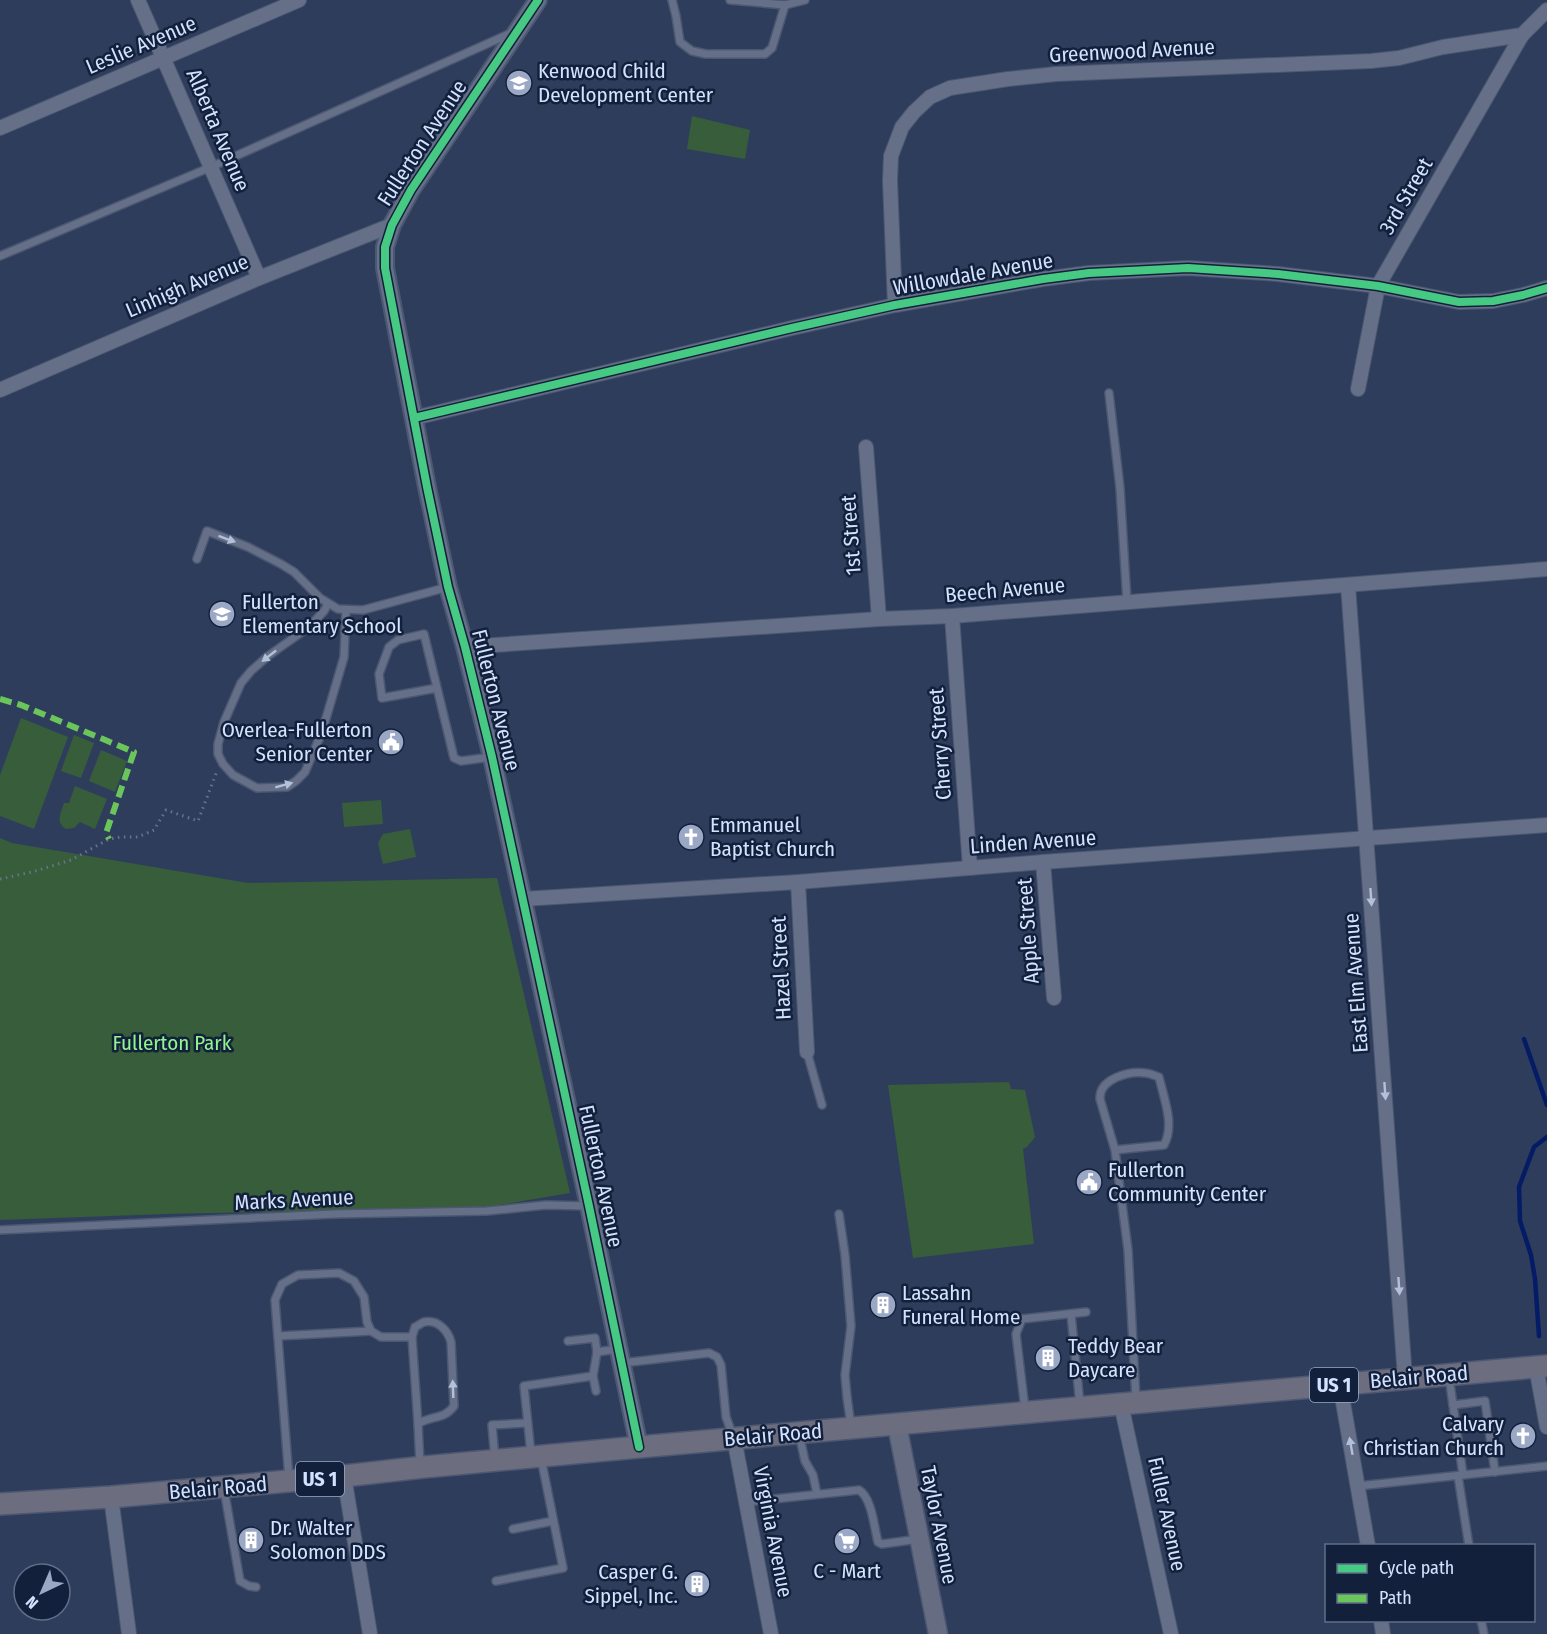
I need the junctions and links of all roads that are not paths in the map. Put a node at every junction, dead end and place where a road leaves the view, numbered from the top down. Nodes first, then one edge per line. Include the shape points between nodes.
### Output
1 (138, 0) edge
2 (299, 0) edge
3 (538, 0) edge
4 (672, 0) edge
5 (730, 0) edge
6 (805, 0) edge
7 (785, 5) junction
8 (1547, 10) edge
9 (517, 31) junction
10 (1522, 35) junction
11 (163, 58) junction
12 (0, 128) edge
13 (211, 167) junction
14 (392, 225) junction
15 (0, 256) edge
16 (259, 278) junction
17 (1378, 286) junction
18 (1547, 288) edge
19 (895, 305) junction
20 (1358, 389) dead end
21 (0, 390) edge
22 (1109, 393) dead end
23 (414, 418) junction
24 (866, 447) dead end
25 (197, 559) dead end
26 (1547, 569) edge
27 (1348, 585) junction
28 (448, 587) junction
29 (1127, 602) junction
30 (328, 604) junction
31 (346, 610) junction
32 (952, 616) junction
33 (879, 619) junction
34 (465, 647) junction
35 (437, 688) junction
36 (492, 757) junction
37 (1547, 825) edge
38 (1367, 838) junction
39 (1043, 862) junction
40 (970, 868) junction
41 (798, 882) junction
42 (523, 899) junction
43 (1054, 998) dead end
44 (807, 1052) joint
45 (822, 1105) dead end
46 (1115, 1150) junction
47 (589, 1206) junction
48 (839, 1214) dead end
49 (0, 1230) edge
50 (1086, 1312) dead end
51 (1071, 1314) junction
52 (371, 1331) junction
53 (278, 1336) junction
54 (412, 1337) junction
55 (568, 1341) dead end
56 (597, 1352) junction
57 (620, 1356) junction
58 (1542, 1367) edge
59 (1448, 1375) junction
60 (593, 1376) junction
61 (1405, 1378) junction
62 (1340, 1385) junction
63 (596, 1391) dead end
64 (1129, 1404) junction
65 (1453, 1405) junction
66 (1545, 1406) edge
67 (1080, 1408) junction
68 (1025, 1413) junction
69 (527, 1423) junction
70 (418, 1424) junction
71 (897, 1425) junction
72 (1547, 1427) edge
73 (852, 1428) junction
74 (799, 1433) junction
75 (734, 1438) junction
76 (639, 1446) junction
77 (536, 1456) junction
78 (495, 1460) junction
79 (1547, 1466) edge
80 (420, 1467) junction
81 (1494, 1472) junction
82 (344, 1476) junction
83 (1460, 1476) junction
84 (289, 1481) junction
85 (1358, 1486) junction
86 (223, 1487) junction
87 (817, 1494) junction
88 (111, 1497) junction
89 (746, 1502) junction
90 (0, 1504) edge
91 (553, 1521) junction
92 (513, 1529) dead end
93 (919, 1539) junction
94 (1368, 1544) edge
95 (1469, 1544) edge
96 (496, 1581) dead end
97 (256, 1587) dead end
98 (129, 1634) edge
99 (370, 1634) edge
100 (771, 1634) edge
101 (938, 1634) edge
102 (1171, 1634) edge

1 - 11 street, Alberta Avenue
2 - 11 street, Leslie Avenue
3 - 9 street, Fullerton Avenue
4 - 7 lane via 680,42 692,51 706,54 765,54 772,48
5 - 7 lane
6 - 7 lane
8 - 10 street
9 - 13 lane
9 - 14 street, Fullerton Avenue
10 - 17 street, 3rd Street
10 - 19 street, Greenwood Avenue via 1371,61 1056,74 950,88 930,97 914,112 902,127 891,156
11 - 12 street, Leslie Avenue
11 - 13 street, Alberta Avenue
13 - 15 lane
13 - 16 street, Alberta Avenue
14 - 16 street, Linhigh Avenue
14 - 23 street, Fullerton Avenue via 385,247 385,268
16 - 21 street, Linhigh Avenue
17 - 18 street, Willowdale Avenue via 1459,302 1493,301
17 - 19 street, Willowdale Avenue via 1278,274 1145,269 1043,279
17 - 20 street, 3rd Street
19 - 23 street, Willowdale Avenue
22 - 29 lane
23 - 28 street, Fullerton Avenue
24 - 33 street, 1st Street
25 -> 30 lane via 207,531 281,564
26 - 27 street, Beech Avenue
27 - 29 street, Beech Avenue
27 - 38 street, East Elm Avenue
28 - 31 lane via 363,610
28 - 34 street, Fullerton Avenue
29 - 32 street, Beech Avenue
30 - 31 lane
30 -> 31 lane via 317,620 251,670 224,722 218,754 233,774 257,788 287,786 305,772 322,732 344,657
32 - 33 street, Beech Avenue
32 - 40 street, Cherry Street
33 - 34 street, Beech Avenue
34 - 36 street, Fullerton Avenue
35 - 35 lane via 382,698 379,674 389,647 398,640 424,634
35 - 36 lane via 454,758 461,761
36 - 42 street, Fullerton Avenue
37 - 38 street, Linden Avenue
38 - 39 street, Linden Avenue
38 -> 61 street, East Elm Avenue
39 - 40 street, Linden Avenue
39 - 43 street, Apple Street
40 - 41 street, Linden Avenue
41 - 42 street, Linden Avenue
41 - 44 street, Hazel Street
42 - 47 street, Fullerton Avenue
44 - 45 lane
46 - 46 lane via 1164,1145 1170,1127 1160,1077 1146,1072 1128,1073 1103,1087 1100,1099
46 - 64 lane via 1128,1250
47 - 49 lane, Marks Avenue
47 - 57 street, Fullerton Avenue
48 - 73 lane via 852,1326 845,1375
50 - 51 lane
51 - 67 lane
51 - 68 lane via 1022,1319 1016,1334
52 - 53 lane
52 - 53 lane via 364,1297 354,1281 339,1273 298,1275 282,1284 275,1300
52 - 54 lane via 381,1337
53 - 84 lane
54 - 70 lane
70 -> 54 lane via 449,1413 454,1406 451,1342 444,1328 434,1323 424,1322 415,1327
55 - 56 lane via 595,1338
56 - 57 lane
56 - 60 lane
57 - 75 lane via 709,1353 717,1357 726,1418
57 - 76 street, Fullerton Avenue
58 - 59 main road, Belair Road / US 1
58 - 66 street
59 - 61 main road, Belair Road / US 1
59 - 65 lane
60 - 63 lane
60 - 69 lane via 524,1386
61 - 62 main road, Belair Road / US 1
62 - 64 main road, Belair Road / US 1
85 -> 62 street
64 - 67 main road, Belair Road / US 1
64 - 102 street, Fuller Avenue
65 - 81 lane via 1485,1401
65 - 83 lane
66 - 72 street
67 - 68 main road, Belair Road / US 1
68 - 71 main road, Belair Road / US 1
69 - 77 lane
69 - 78 lane via 492,1425
70 - 80 lane
71 - 73 main road, Belair Road / US 1
71 - 93 main road, Taylor Avenue
73 - 74 main road, Belair Road / US 1
74 - 75 main road, Belair Road / US 1
74 - 87 lane
75 - 76 main road, Belair Road / US 1
75 - 89 street, Virginia Avenue
76 - 77 main road, Belair Road / US 1
77 - 78 main road, Belair Road / US 1
77 - 91 lane
78 - 80 main road, Belair Road / US 1
79 - 81 lane
80 - 82 main road, Belair Road / US 1
81 - 83 lane
82 - 84 main road, Belair Road / US 1
82 - 99 street
83 - 85 lane
83 - 95 lane
84 - 86 main road, Belair Road / US 1
85 - 94 street
86 - 88 main road, Belair Road / US 1
86 - 97 lane via 240,1581
87 - 89 lane
87 - 93 lane via 859,1490 869,1504 878,1542
88 - 90 main road, Belair Road / US 1
88 - 98 street
89 - 100 street, Virginia Avenue
91 - 92 lane
91 - 96 lane via 563,1568
93 - 101 main road, Taylor Avenue

